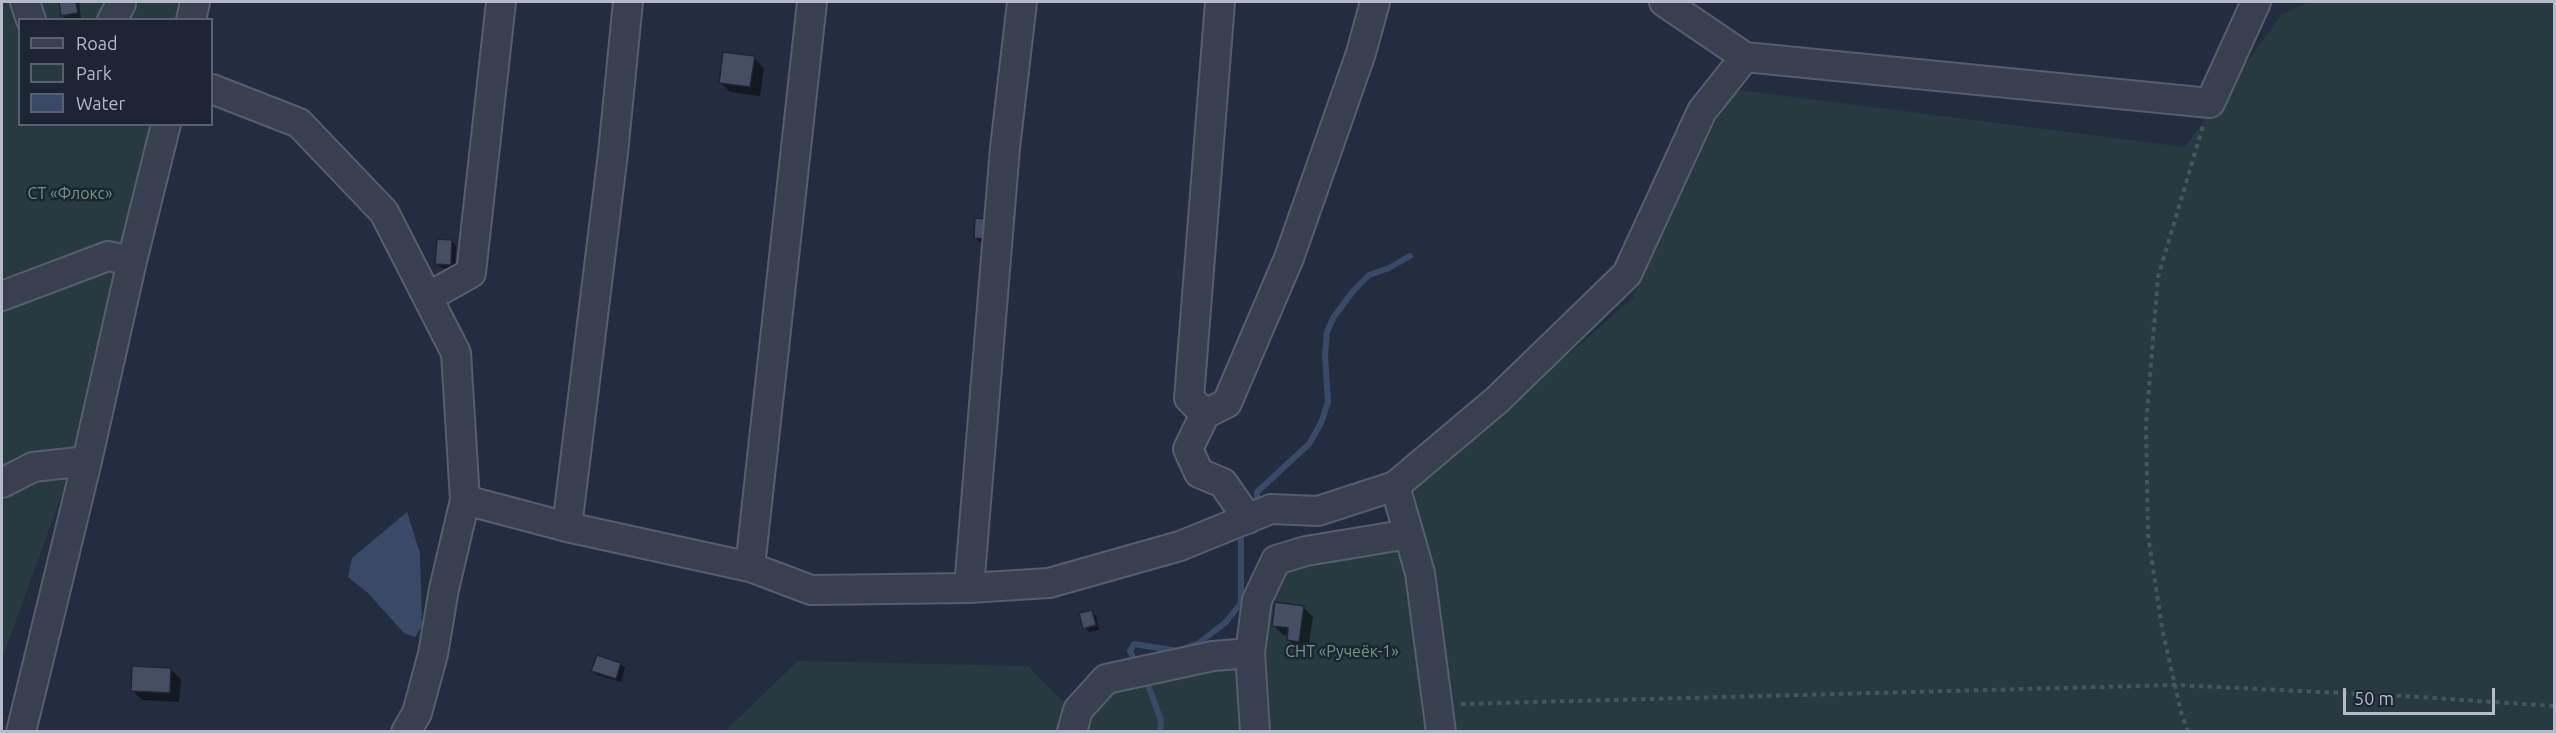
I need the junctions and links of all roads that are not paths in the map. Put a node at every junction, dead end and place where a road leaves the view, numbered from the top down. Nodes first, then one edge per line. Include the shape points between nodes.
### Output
1 (25, 2) edge
2 (121, 2) edge
3 (195, 2) edge
4 (501, 2) edge
5 (628, 2) edge
6 (812, 2) edge
7 (1022, 2) edge
8 (1220, 2) edge
9 (1375, 2) edge
10 (1664, 2) edge
11 (2256, 2) edge
12 (30, 18) edge
13 (113, 18) edge
14 (191, 18) edge
15 (1745, 57) junction
16 (213, 89) edge
17 (166, 126) edge
18 (132, 261) junction
19 (2, 296) edge
20 (428, 297) junction
21 (1205, 414) junction
22 (87, 461) junction
23 (2, 483) edge
24 (1395, 486) junction
25 (465, 500) junction
26 (1248, 519) junction
27 (567, 527) junction
28 (1409, 534) junction
29 (750, 567) junction
30 (969, 588) junction
31 (1250, 653) junction
32 (21, 732) edge
33 (406, 732) edge
34 (1072, 732) edge
35 (1256, 732) edge
36 (1441, 732) edge

1 - 12 street
2 - 13 street
3 - 14 street
4 - 20 street via 471,273
5 - 27 street
6 - 29 street
7 - 30 street via 1005,148
8 - 21 street via 1189,398
9 - 21 street via 1289,258 1227,403
10 - 15 street
11 - 15 street via 2210,103
15 - 24 street via 1702,111 1627,274 1497,400
16 - 20 street via 299,123 384,212
17 - 18 street
18 - 19 street via 108,256
18 - 22 street
20 - 25 street via 456,353
21 - 26 street via 1188,450 1199,473 1223,483
22 - 23 street via 33,467
22 - 32 street
24 - 26 street via 1318,511 1271,509
24 - 28 street
25 - 27 street
25 - 33 street via 433,654 417,713
26 - 30 street via 1180,546 1049,583
27 - 29 street
28 - 31 street via 1306,551 1276,560 1257,600
28 - 36 street via 1420,573
29 - 30 street via 811,590
31 - 34 street via 1213,656 1106,679 1078,710
31 - 35 street

